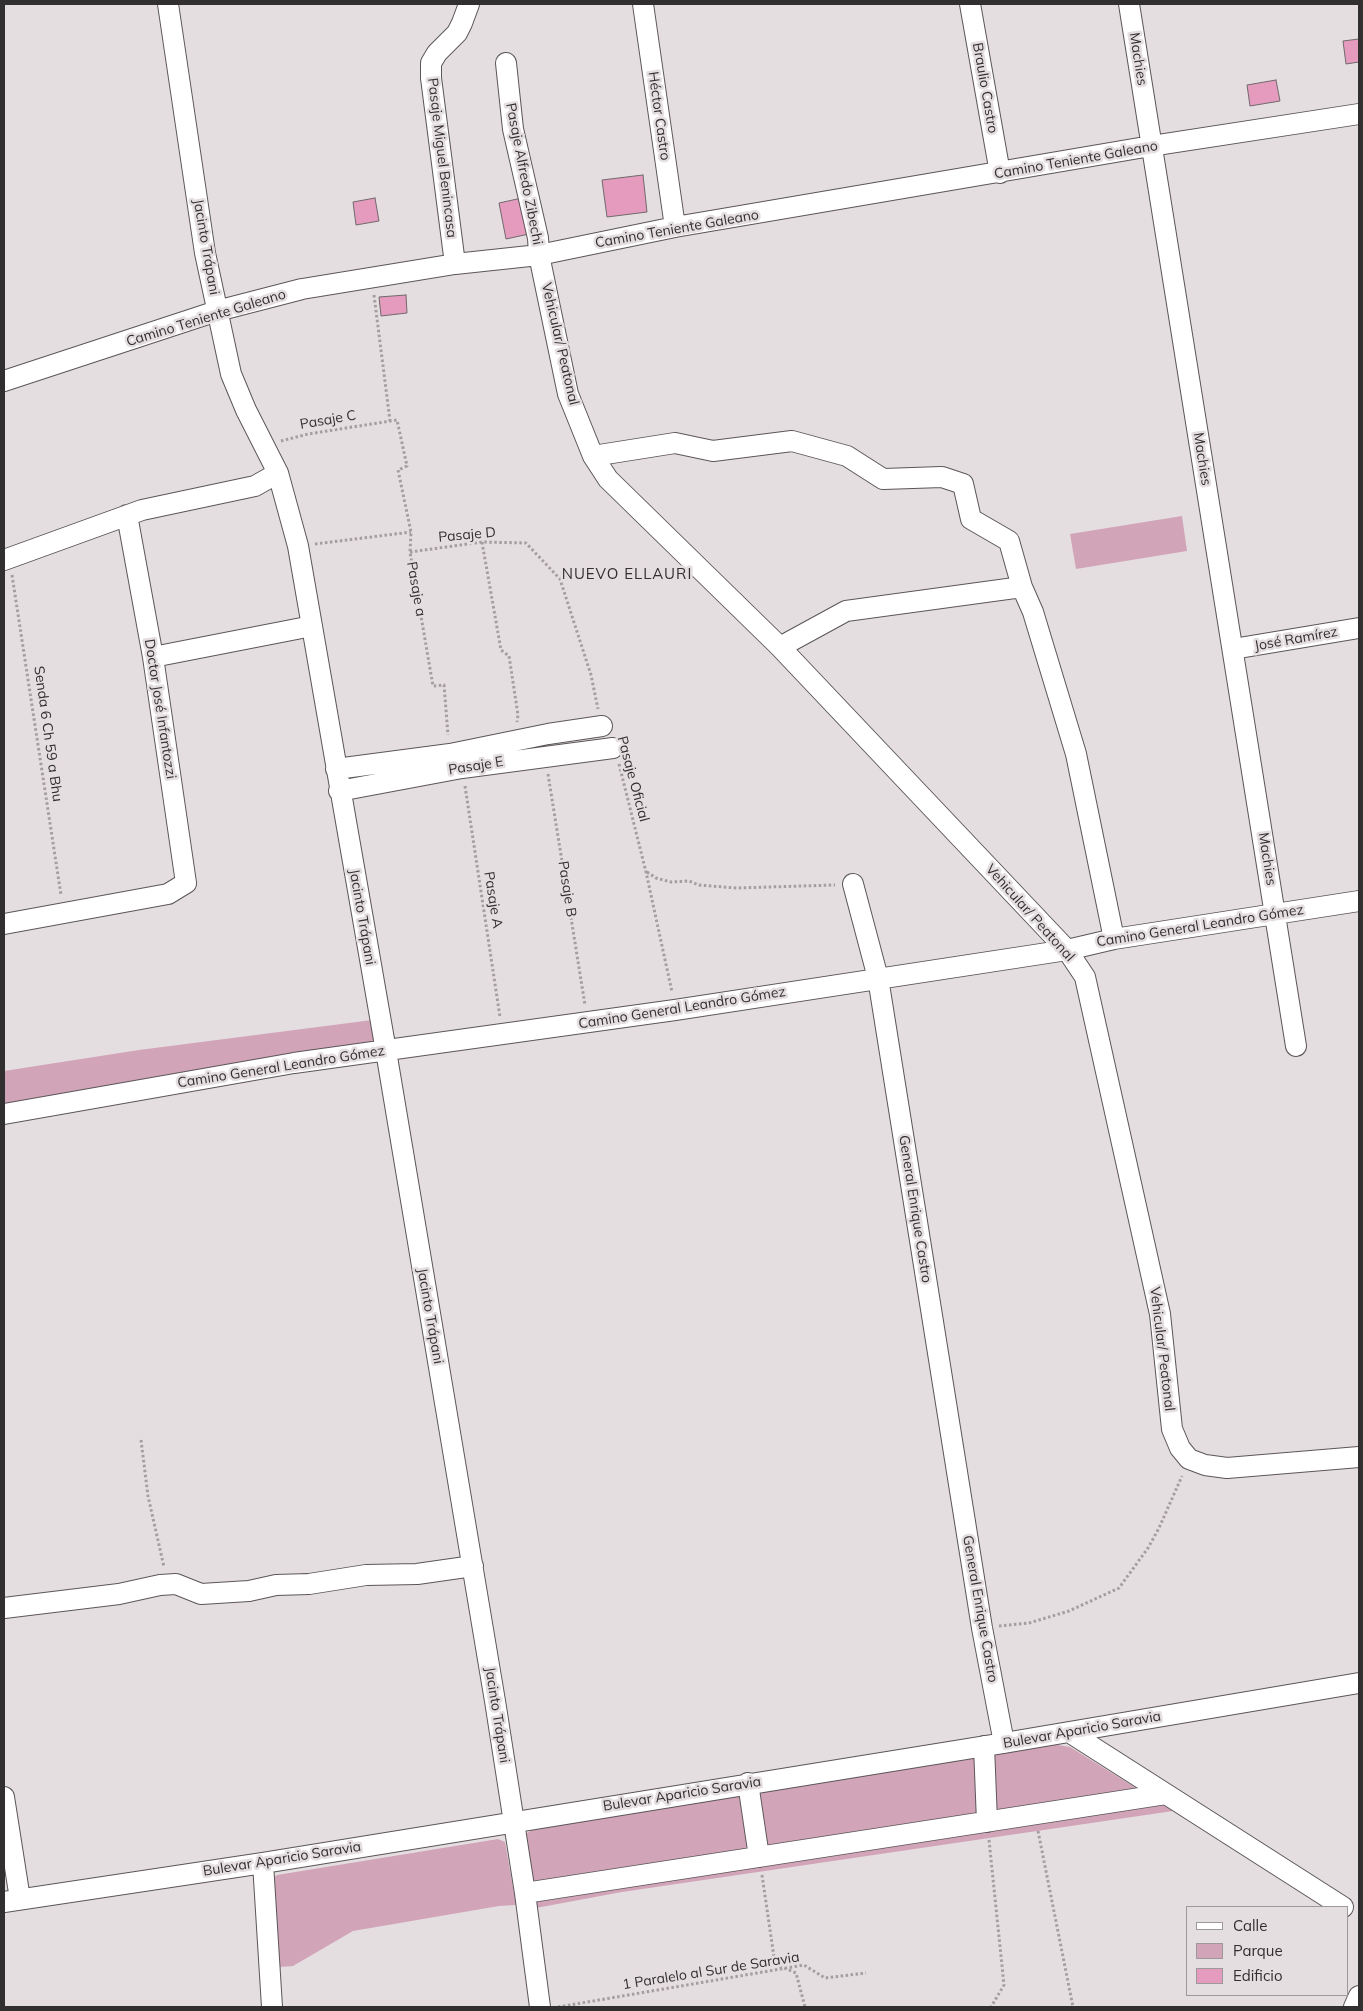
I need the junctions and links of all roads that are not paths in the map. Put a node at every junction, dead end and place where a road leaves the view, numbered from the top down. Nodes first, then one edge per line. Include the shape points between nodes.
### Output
1 (168, 4) edge
2 (468, 4) edge
3 (643, 4) edge
4 (970, 4) edge
5 (1129, 4) edge
6 (506, 63) dead end
7 (1359, 114) edge
8 (1151, 146) junction
9 (1000, 173) junction
10 (675, 227) junction
11 (540, 255) junction
12 (455, 264) junction
13 (217, 311) junction
14 (4, 381) edge
15 (594, 456) junction
16 (278, 473) junction
17 (128, 515) junction
18 (7, 559) edge
19 (1022, 587) junction
20 (312, 626) junction
21 (1359, 628) edge
22 (780, 647) junction
23 (1233, 649) junction
24 (153, 657) junction
25 (602, 726) road end
26 (548, 734) junction
27 (614, 748) road end
28 (546, 756) junction
29 (456, 761) junction
30 (336, 769) junction
31 (339, 791) junction
32 (853, 884) road end
33 (1359, 901) edge
34 (1276, 914) junction
35 (4, 924) edge
36 (1114, 939) junction
37 (1067, 950) junction
38 (878, 978) junction
39 (1296, 1046) dead end
40 (386, 1051) junction
41 (4, 1114) edge
42 (1359, 1457) edge
43 (472, 1566) junction
44 (4, 1608) edge
45 (1359, 1683) edge
46 (1069, 1732) junction
47 (1004, 1743) junction
48 (984, 1746) junction
49 (748, 1783) junction
50 (1166, 1794) junction
51 (4, 1797) edge
52 (513, 1821) junction
53 (987, 1822) junction
54 (759, 1857) junction
55 (263, 1863) junction
56 (525, 1893) junction
57 (12, 1900) edge
58 (1341, 1906) edge
59 (1348, 1910) edge
60 (1359, 1917) edge
61 (1359, 1996) edge
62 (272, 2007) edge
63 (540, 2007) edge
64 (1354, 2007) edge

1 - 13 street, Jacinto Trápani
2 - 12 street, Pasaje Miguel Benincasa via 457,33 431,62 430,78
3 - 10 street, Héctor Castro
4 - 9 street, Braulio Castro
5 - 8 street, Machies
6 - 11 street, Pasaje Alfredo Zibechi via 513,129
7 - 8 street, Camino Teniente Galeano
8 - 9 street, Camino Teniente Galeano
8 - 23 street, Machies
9 - 10 street, Camino Teniente Galeano
10 - 11 street, Camino Teniente Galeano
11 - 12 street, Camino Teniente Galeano
11 - 15 street, Vehicular/ Peatonal via 568,394
12 - 13 street, Camino Teniente Galeano via 302,289
13 - 14 street, Camino Teniente Galeano
13 - 16 street, Jacinto Trápani via 231,374
15 - 19 street via 674,443 714,451 792,441 847,456 883,479 942,477 963,484 971,519 1009,541
15 - 22 street, Vehicular/ Peatonal via 608,479
16 - 17 street via 255,486
16 - 20 street, Jacinto Trápani via 298,546
17 - 18 street
17 - 24 street, Doctor José Infantozzi
19 - 22 street via 846,611
19 - 36 street via 1033,612 1076,754
20 - 24 street
20 - 30 street, Jacinto Trápani
21 - 23 street, José Ramírez
22 - 37 street, Vehicular/ Peatonal
23 - 34 street, Machies
24 - 35 street, Doctor José Infantozzi via 186,883 168,894
25 - 26 street, Pasaje E
26 - 28 street
26 - 29 street, Pasaje E via 516,740
27 - 28 street, Pasaje E
28 - 29 street, Pasaje E
29 - 30 street, Pasaje E
29 - 31 street, Pasaje E
30 - 31 street, Jacinto Trápani
31 - 40 street, Jacinto Trápani
32 - 38 street, General Enrique Castro
33 - 34 street, Camino General Leandro Gómez
34 - 36 street, Camino General Leandro Gómez
34 - 39 street, Machies
36 - 37 street, Camino General Leandro Gómez
37 - 38 street, Camino General Leandro Gómez
37 - 42 street, Vehicular/ Peatonal via 1085,977 1160,1314 1172,1429 1180,1448 1189,1459 1226,1468
38 - 40 street, Camino General Leandro Gómez
38 - 47 street, General Enrique Castro via 982,1628
40 - 41 street, Camino General Leandro Gómez via 294,1063
40 - 43 street, Jacinto Trápani
43 - 44 street via 201,1594 176,1584
43 - 52 street, Jacinto Trápani
45 - 46 street, Bulevar Aparicio Saravia
46 - 47 street, Bulevar Aparicio Saravia
46 - 50 street
47 - 48 street, Bulevar Aparicio Saravia
48 - 49 street, Bulevar Aparicio Saravia
48 - 53 street
49 - 52 street, Bulevar Aparicio Saravia
49 - 54 street
50 - 53 street
50 - 58 street
51 - 57 street
52 - 55 street, Bulevar Aparicio Saravia
52 - 56 street, Jacinto Trápani
53 - 54 street
54 - 56 street
55 - 57 street, Bulevar Aparicio Saravia
55 - 62 street
56 - 63 street, Jacinto Trápani
59 - 60 street
61 - 64 street

